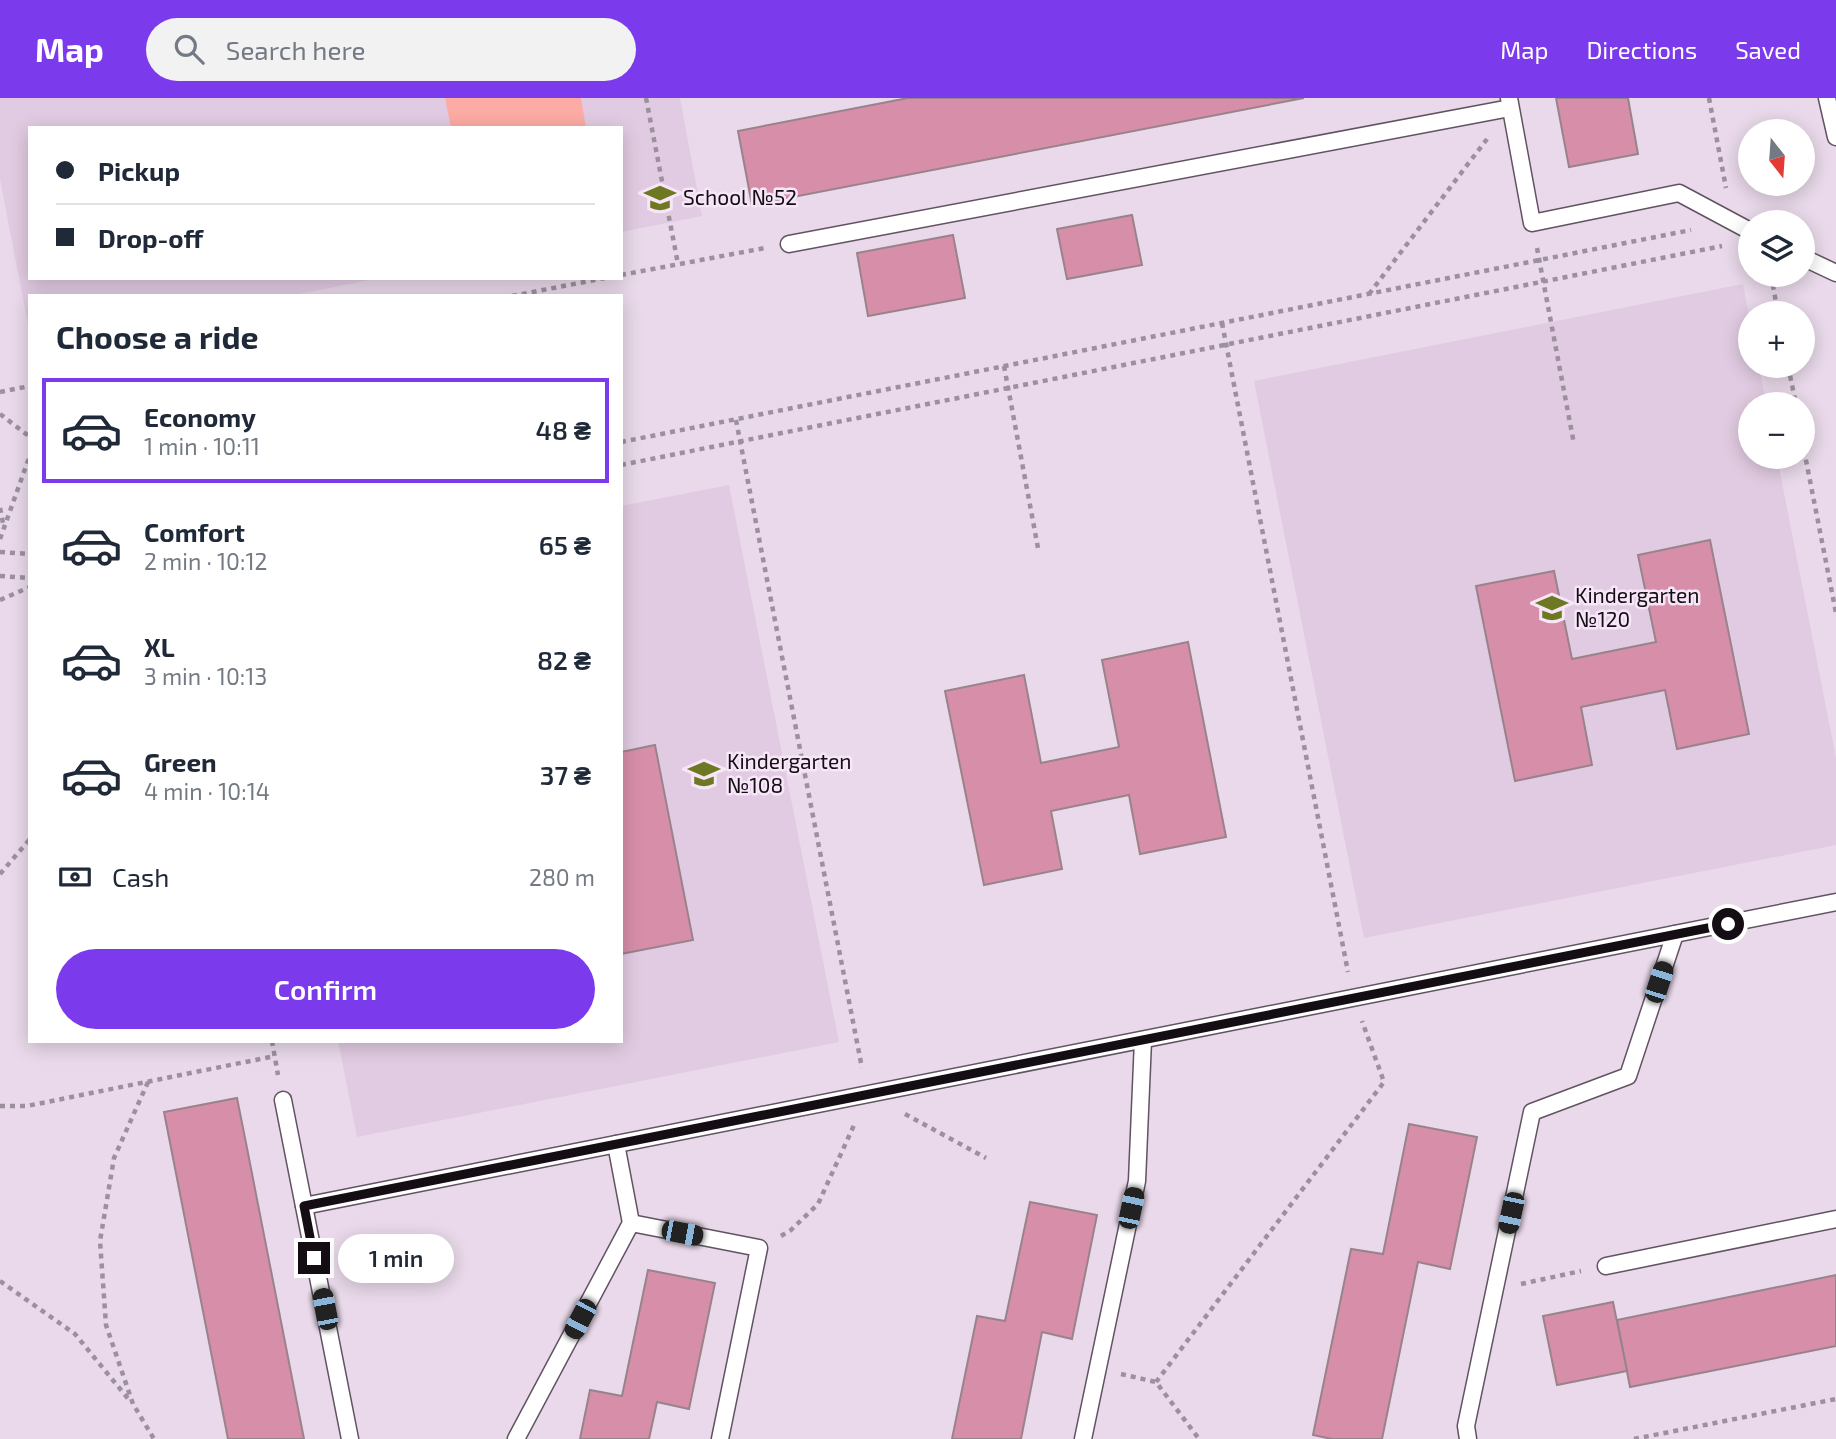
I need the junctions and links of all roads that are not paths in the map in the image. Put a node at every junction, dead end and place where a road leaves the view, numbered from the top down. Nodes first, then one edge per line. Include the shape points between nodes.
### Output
1 (1827, 98) edge
2 (1509, 103) edge
3 (1836, 137) edge
4 (1738, 225) edge
5 (789, 244) road end
6 (1815, 263) edge
7 (1836, 273) edge
8 (1836, 902) edge
9 (1675, 934) junction
10 (1143, 1040) junction
11 (283, 1100) road end
12 (615, 1144) junction
13 (304, 1206) junction
14 (1836, 1219) edge
15 (631, 1223) junction
16 (1606, 1266) road end
17 (351, 1439) edge
18 (516, 1439) edge
19 (720, 1439) edge
20 (1083, 1439) edge
21 (1468, 1439) edge

1 - 3 lane
2 - 4 lane via 1532,223 1679,194
2 - 5 lane
6 - 7 lane
8 - 9 lane
9 - 10 lane
9 - 21 lane via 1628,1076 1532,1112 1466,1426
10 - 12 lane
10 - 20 lane via 1137,1181
11 - 13 lane
12 - 13 lane
12 - 15 lane
13 - 17 lane
14 - 16 lane
15 - 18 lane
15 - 19 lane via 759,1248

